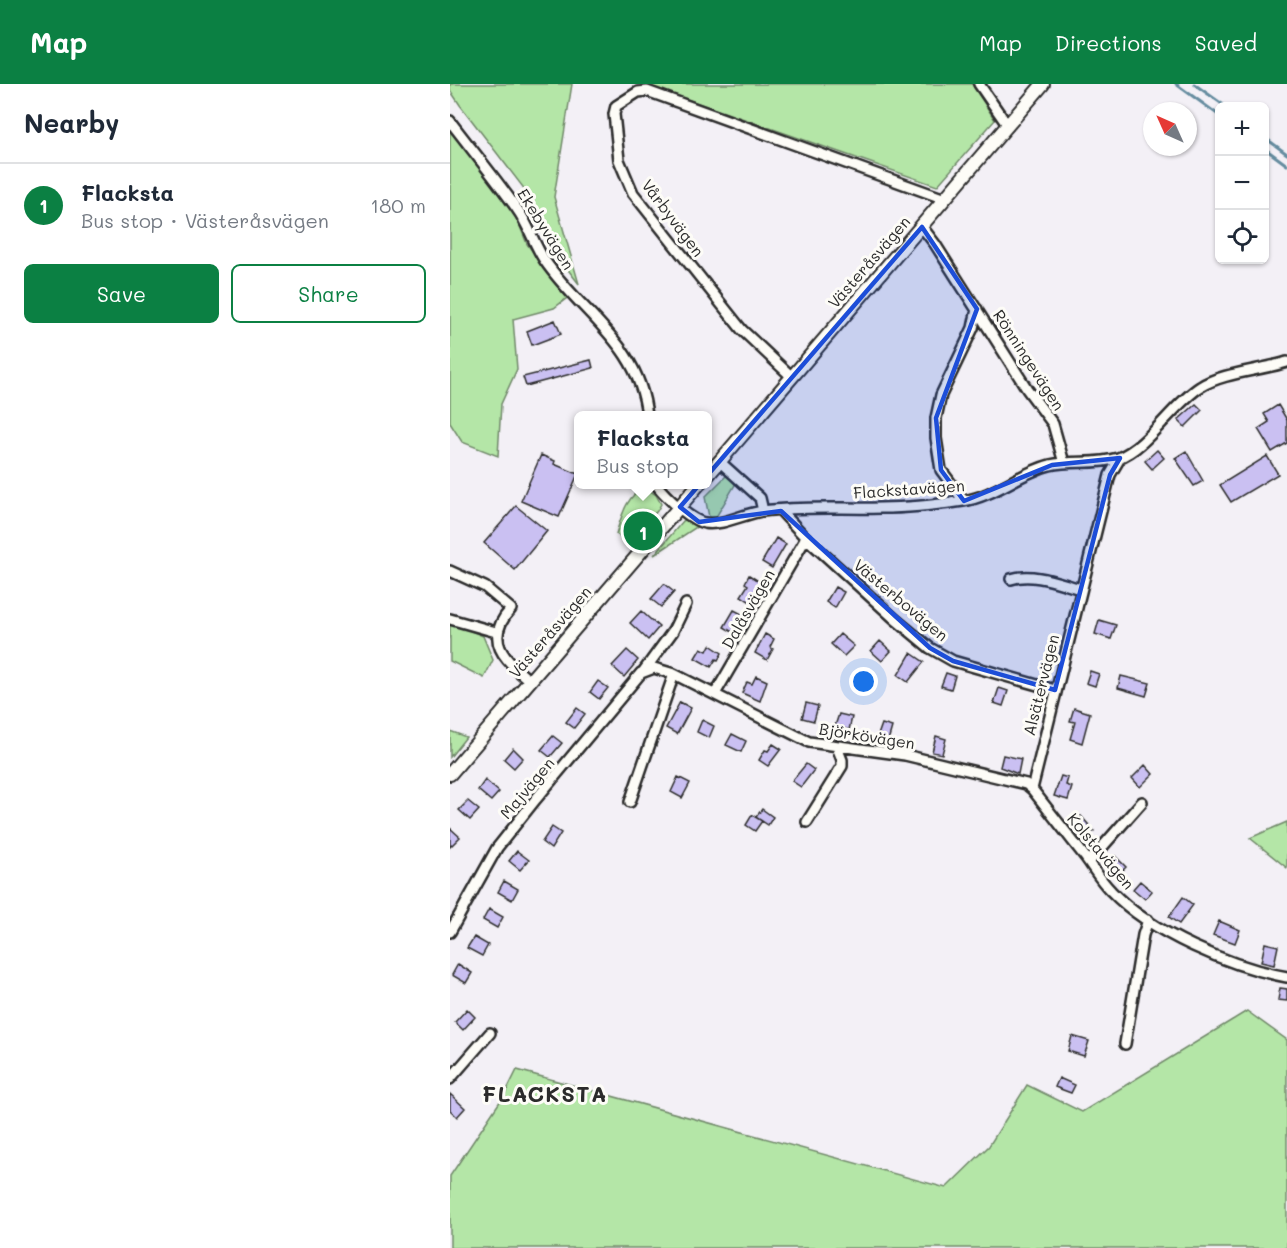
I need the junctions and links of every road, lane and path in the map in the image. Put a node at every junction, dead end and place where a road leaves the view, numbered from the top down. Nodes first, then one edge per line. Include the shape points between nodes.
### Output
1 (979, 84) edge
2 (1043, 84) edge
3 (450, 121) edge
4 (1008, 126) junction
5 (945, 199) junction
6 (922, 227) junction
7 (977, 309) junction
8 (1287, 362) edge
9 (792, 377) junction
10 (646, 411) edge
11 (1120, 458) junction
12 (719, 461) junction
13 (1064, 464) junction
14 (712, 470) edge
15 (660, 489) edge
16 (695, 489) edge
17 (964, 501) junction
18 (680, 507) junction
19 (763, 511) junction
20 (781, 511) junction
21 (806, 538) junction
22 (450, 571) edge
23 (1011, 579) dead end
24 (1081, 589) junction
25 (686, 604) dead end
26 (450, 618) edge
27 (496, 632) junction
28 (641, 674) junction
29 (674, 674) junction
30 (530, 681) junction
31 (1055, 690) junction
32 (715, 694) junction
33 (837, 747) junction
34 (450, 774) edge
35 (1032, 789) junction
36 (630, 802) dead end
37 (1142, 802) dead end
38 (807, 822) dead end
39 (1089, 862) junction
40 (1148, 920) junction
41 (450, 932) edge
42 (1287, 977) edge
43 (490, 1033) dead end
44 (1125, 1044) dead end
45 (450, 1079) edge

1 - 4 street
2 - 4 street, Västeråsvägen
3 - 10 street, Ekebyvägen via 518,209 546,262 620,346 638,380
4 - 5 street, Västeråsvägen
5 - 6 street, Västeråsvägen
5 - 9 street, Vårbyvägen via 647,91 638,92 616,106 619,160 633,193 742,330
6 - 7 street, Rönningevägen
6 - 9 street, Västeråsvägen
7 - 13 street, Rönningevägen via 1053,424
7 - 17 street, Rönningevägen via 973,328 941,395 936,418 938,462
8 - 11 street, Flackstavägen via 1202,386
9 - 12 street, Västeråsvägen
11 - 13 street, Flackstavägen
11 - 24 street, Alsätervägen via 1110,475
12 - 14 street, Västeråsvägen
12 - 19 street via 760,498
13 - 17 street, Flackstavägen via 1041,468 997,491
15 - 18 street
16 - 18 street, Västeråsvägen
17 - 20 street, Flackstavägen
18 - 19 street, Flackstavägen via 699,522 709,524
18 - 30 street, Västeråsvägen
19 - 20 street, Flackstavägen
20 - 21 street, Västerbovägen
21 - 31 street, Västerbovägen via 930,648 953,661
21 - 32 street, Dalåsvägen
22 - 27 street via 485,586 511,609
23 - 24 street via 1031,576
24 - 31 street, Alsätervägen
25 - 28 street, Majvägen via 673,631
26 - 27 street
27 - 30 street via 503,656
28 - 29 street via 654,668
28 - 41 street, Majvägen via 497,848
29 - 32 street, Björkövägen
29 - 36 street
30 - 34 street, Västeråsvägen
31 - 35 street, Alsätervägen
32 - 33 street, Björkövägen via 809,742
33 - 35 street, Björkövägen via 905,755 1026,784
33 - 38 street via 842,766
35 - 39 street, Kolstavägen
37 - 39 street
39 - 40 street, Kolstavägen via 1112,892
40 - 42 street, Kolstavägen via 1220,957
40 - 44 street via 1140,946
43 - 45 street

